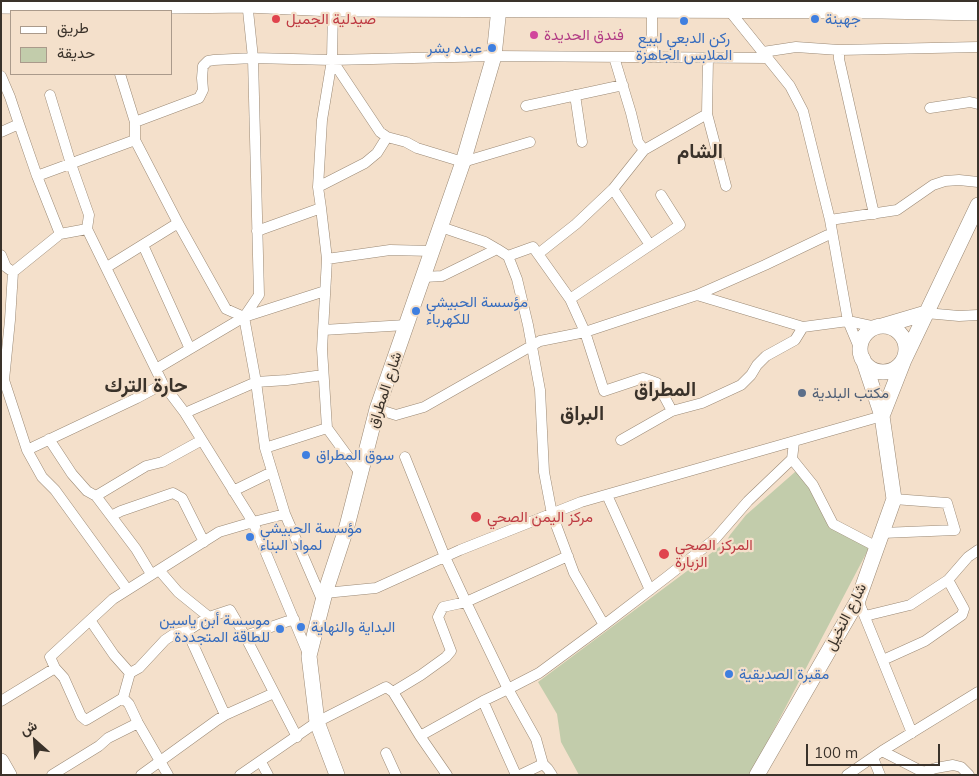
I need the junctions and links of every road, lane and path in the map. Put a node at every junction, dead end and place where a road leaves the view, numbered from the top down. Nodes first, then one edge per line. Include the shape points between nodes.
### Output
1 (227, 2) edge
2 (247, 2) edge
3 (1, 4) edge
4 (886, 5) edge
5 (913, 5) edge
6 (333, 7) junction
7 (100, 8) edge
8 (499, 8) junction
9 (652, 8) junction
10 (728, 8) junction
11 (978, 11) edge
12 (978, 47) edge
13 (839, 50) junction
14 (765, 55) junction
15 (494, 56) junction
16 (614, 57) junction
17 (254, 58) junction
18 (652, 58) junction
19 (708, 58) junction
20 (332, 60) junction
21 (120, 75) edge
22 (1, 76) edge
23 (623, 85) junction
24 (50, 95) dead end
25 (575, 95) junction
26 (978, 104) edge
27 (526, 106) dead end
28 (930, 108) dead end
29 (707, 114) junction
30 (135, 122) junction
31 (19, 124) junction
32 (1, 132) edge
33 (387, 137) junction
34 (136, 140) junction
35 (530, 142) dead end
36 (582, 142) dead end
37 (644, 150) junction
38 (463, 162) junction
39 (71, 164) junction
40 (37, 176) junction
41 (978, 182) edge
42 (726, 186) dead end
43 (318, 188) junction
44 (613, 189) junction
45 (661, 195) dead end
46 (978, 205) edge
47 (321, 208) junction
48 (874, 214) junction
49 (830, 220) junction
50 (178, 224) junction
51 (441, 227) junction
52 (88, 229) junction
53 (257, 231) junction
54 (832, 233) junction
55 (60, 234) junction
56 (143, 245) junction
57 (650, 245) junction
58 (497, 249) junction
59 (432, 251) junction
60 (538, 254) junction
61 (1, 255) edge
62 (508, 256) junction
63 (327, 259) junction
64 (107, 267) junction
65 (7, 269) edge
66 (424, 276) junction
67 (325, 291) junction
68 (697, 295) junction
69 (570, 299) junction
70 (926, 313) junction
71 (978, 316) edge
72 (244, 318) junction
73 (848, 322) junction
74 (406, 325) junction
75 (803, 327) junction
76 (878, 327) junction
77 (323, 330) junction
78 (585, 332) junction
79 (532, 346) junction
80 (190, 349) junction
81 (862, 356) junction
82 (904, 360) junction
83 (156, 369) junction
84 (323, 375) junction
85 (2, 379) edge
86 (256, 382) junction
87 (163, 384) junction
88 (376, 409) junction
89 (672, 411) junction
90 (185, 413) junction
91 (882, 416) junction
92 (327, 428) junction
93 (49, 439) junction
94 (202, 440) junction
95 (621, 440) dead end
96 (794, 442) junction
97 (266, 448) junction
98 (27, 450) junction
99 (404, 457) dead end
100 (792, 459) junction
101 (272, 472) junction
102 (360, 473) junction
103 (233, 491) junction
104 (607, 495) junction
105 (96, 496) junction
106 (894, 500) junction
107 (285, 514) junction
108 (552, 514) junction
109 (111, 516) junction
110 (253, 522) junction
111 (879, 540) junction
112 (204, 542) junction
113 (978, 550) edge
114 (568, 556) junction
115 (446, 557) junction
116 (155, 572) junction
117 (948, 580) junction
118 (127, 589) junction
119 (650, 590) junction
120 (324, 597) junction
121 (858, 600) junction
122 (466, 602) junction
123 (865, 616) junction
124 (209, 617) junction
125 (90, 620) junction
126 (294, 620) junction
127 (604, 626) junction
128 (187, 630) junction
129 (245, 636) junction
130 (309, 656) junction
131 (883, 660) junction
132 (55, 668) junction
133 (130, 673) junction
134 (508, 690) junction
135 (393, 692) junction
136 (978, 692) edge
137 (274, 693) junction
138 (123, 698) junction
139 (1, 701) edge
140 (483, 701) junction
141 (225, 715) junction
142 (317, 722) junction
143 (138, 723) junction
144 (912, 733) junction
145 (420, 736) junction
146 (297, 737) junction
147 (882, 752) junction
148 (386, 753) dead end
149 (873, 758) junction
150 (1, 761) edge
151 (160, 762) junction
152 (261, 762) junction
153 (543, 764) junction
154 (978, 773) edge
155 (9, 775) edge
156 (52, 775) edge
157 (141, 775) edge
158 (168, 775) edge
159 (240, 775) edge
160 (268, 775) edge
161 (337, 775) edge
162 (396, 775) edge
163 (447, 775) edge
164 (516, 775) edge
165 (520, 775) edge
166 (552, 775) edge
167 (757, 775) edge
168 (847, 775) edge
169 (880, 775) edge
170 (969, 775) edge
171 (974, 775) edge

1 - 2 highway
1 - 7 highway
2 - 6 highway
2 - 17 street
3 - 7 highway
4 - 5 highway
4 - 10 highway
5 - 11 highway
6 - 8 highway
6 - 20 street
8 - 9 highway
8 - 15 street, شارع المطراق
9 - 10 highway
9 - 18 street
10 - 14 street
12 - 13 street
13 - 14 street via 796,46
13 - 48 street
14 - 19 street
14 - 49 street via 790,86 803,110
15 - 16 street
15 - 20 street
15 - 38 street, شارع المطراق
16 - 18 street
16 - 23 street
17 - 20 street
17 - 30 street via 208,61 203,66 203,90 199,98
17 - 53 street
18 - 19 street
19 - 29 street
20 - 33 street via 380,132
20 - 43 street via 322,120
21 - 30 street
22 - 31 street
23 - 25 street
23 - 37 street via 638,142
24 - 39 street
25 - 27 street
25 - 36 street
26 - 28 street via 970,102
29 - 37 street
29 - 42 street
30 - 34 street
31 - 32 street
31 - 40 street
33 - 38 street
33 - 43 street via 377,153 364,163
34 - 39 street
34 - 50 street
35 - 38 street
37 - 44 street
38 - 51 street, شارع المطراق
39 - 40 street
39 - 52 street via 89,215
40 - 55 street
41 - 48 street via 945,181 933,185 897,210
43 - 47 street
44 - 57 street
44 - 60 street
45 - 57 street via 680,224
46 - 70 street
47 - 53 street
47 - 63 street
48 - 49 street
49 - 54 street
50 - 56 street
50 - 72 street via 226,309
51 - 58 street
51 - 59 street, شارع المطراق
52 - 55 street
52 - 64 street
53 - 72 street via 259,295
54 - 68 street
54 - 73 street
55 - 65 street
56 - 64 street
56 - 80 street
57 - 69 street
58 - 62 street
58 - 66 street via 442,276
59 - 63 street via 390,250
59 - 66 street, شارع المطراق
60 - 62 street via 533,246
60 - 69 street
61 - 65 street
62 - 79 street via 517,279
63 - 67 street
64 - 83 street
65 - 85 street via 10,320
66 - 74 street, شارع المطراق
67 - 72 street
67 - 77 street
68 - 75 street
68 - 78 street
69 - 78 street
70 - 71 street
70 - 76 street
70 - 82 street
72 - 80 street
72 - 86 street
73 - 75 street
73 - 76 street
73 - 81 street
74 - 77 street
74 - 88 street, شارع المطراق
75 - 89 street via 795,340 766,356 741,385 702,403
76 - 81 street via 864,337
76 - 82 street via 889,326 903,336 906,344
77 - 84 street
78 - 79 street via 540,341
78 - 89 street via 604,391 644,378 657,383
79 - 88 street via 424,407 396,415
79 - 108 street via 540,390 544,472
80 - 83 street
81 - 82 street via 867,365 880,372 893,370
81 - 91 street, شارع النخيل
82 - 91 street
83 - 87 street
84 - 86 street
84 - 92 street
85 - 98 street
86 - 90 street
86 - 97 street
87 - 90 street
87 - 93 street
88 - 102 street, شارع المطراق
89 - 95 street
90 - 94 street
91 - 96 street
91 - 106 street, شارع النخيل
92 - 97 street
92 - 102 street
93 - 98 street
93 - 105 street via 72,474
94 - 103 street
94 - 105 street via 162,462 146,466
96 - 100 street
96 - 104 street
97 - 101 street
98 - 118 street via 42,476
99 - 115 street
100 - 111 street via 813,485 833,524
100 - 119 street via 748,501 715,539
101 - 103 street
101 - 107 street
102 - 120 street, شارع المطراق
103 - 110 street
104 - 108 street
104 - 119 street
105 - 109 street
106 - 111 street, شارع النخيل
106 - 111 street via 947,503 955,530
107 - 110 street
107 - 120 street
108 - 114 street
108 - 115 street
109 - 112 street via 173,493 182,498
109 - 116 street
110 - 112 street via 219,532
110 - 126 street
111 - 121 street, شارع النخيل
112 - 116 street
113 - 117 street
114 - 122 street
114 - 127 street
115 - 120 street via 376,588
115 - 122 street
116 - 118 street
116 - 124 street
117 - 123 street via 910,605
117 - 131 street via 964,609 962,615 925,641
118 - 125 street
119 - 127 street
120 - 130 street, شارع المطراق
121 - 123 street
121 - 167 street, شارع النخيل
122 - 134 street
122 - 135 street via 443,607 438,617 451,651
123 - 131 street
124 - 128 street
124 - 129 street via 230,610
125 - 132 street via 50,657
125 - 133 street
126 - 129 street
126 - 130 street
127 - 134 street via 539,673
128 - 133 street via 165,640 139,668
128 - 141 street
129 - 137 street
130 - 142 street, شارع المطراق
131 - 144 street
132 - 138 street via 64,678 81,716 86,720
132 - 139 street
133 - 138 street
134 - 140 street
134 - 153 street via 536,739
135 - 142 street via 386,687
135 - 145 street
136 - 144 street
137 - 141 street
137 - 146 street
138 - 143 street
140 - 145 street
140 - 164 street
141 - 151 street
142 - 146 street
142 - 161 street, شارع المطراق
143 - 151 street
143 - 156 street via 108,738
144 - 147 street
145 - 163 street
146 - 152 street
147 - 149 street
147 - 170 street via 923,772 953,765 961,767
148 - 162 street
149 - 168 street
149 - 169 street
150 - 155 street
151 - 157 street
151 - 158 street
152 - 159 street
152 - 160 street
153 - 165 street
153 - 166 street
154 - 171 street

